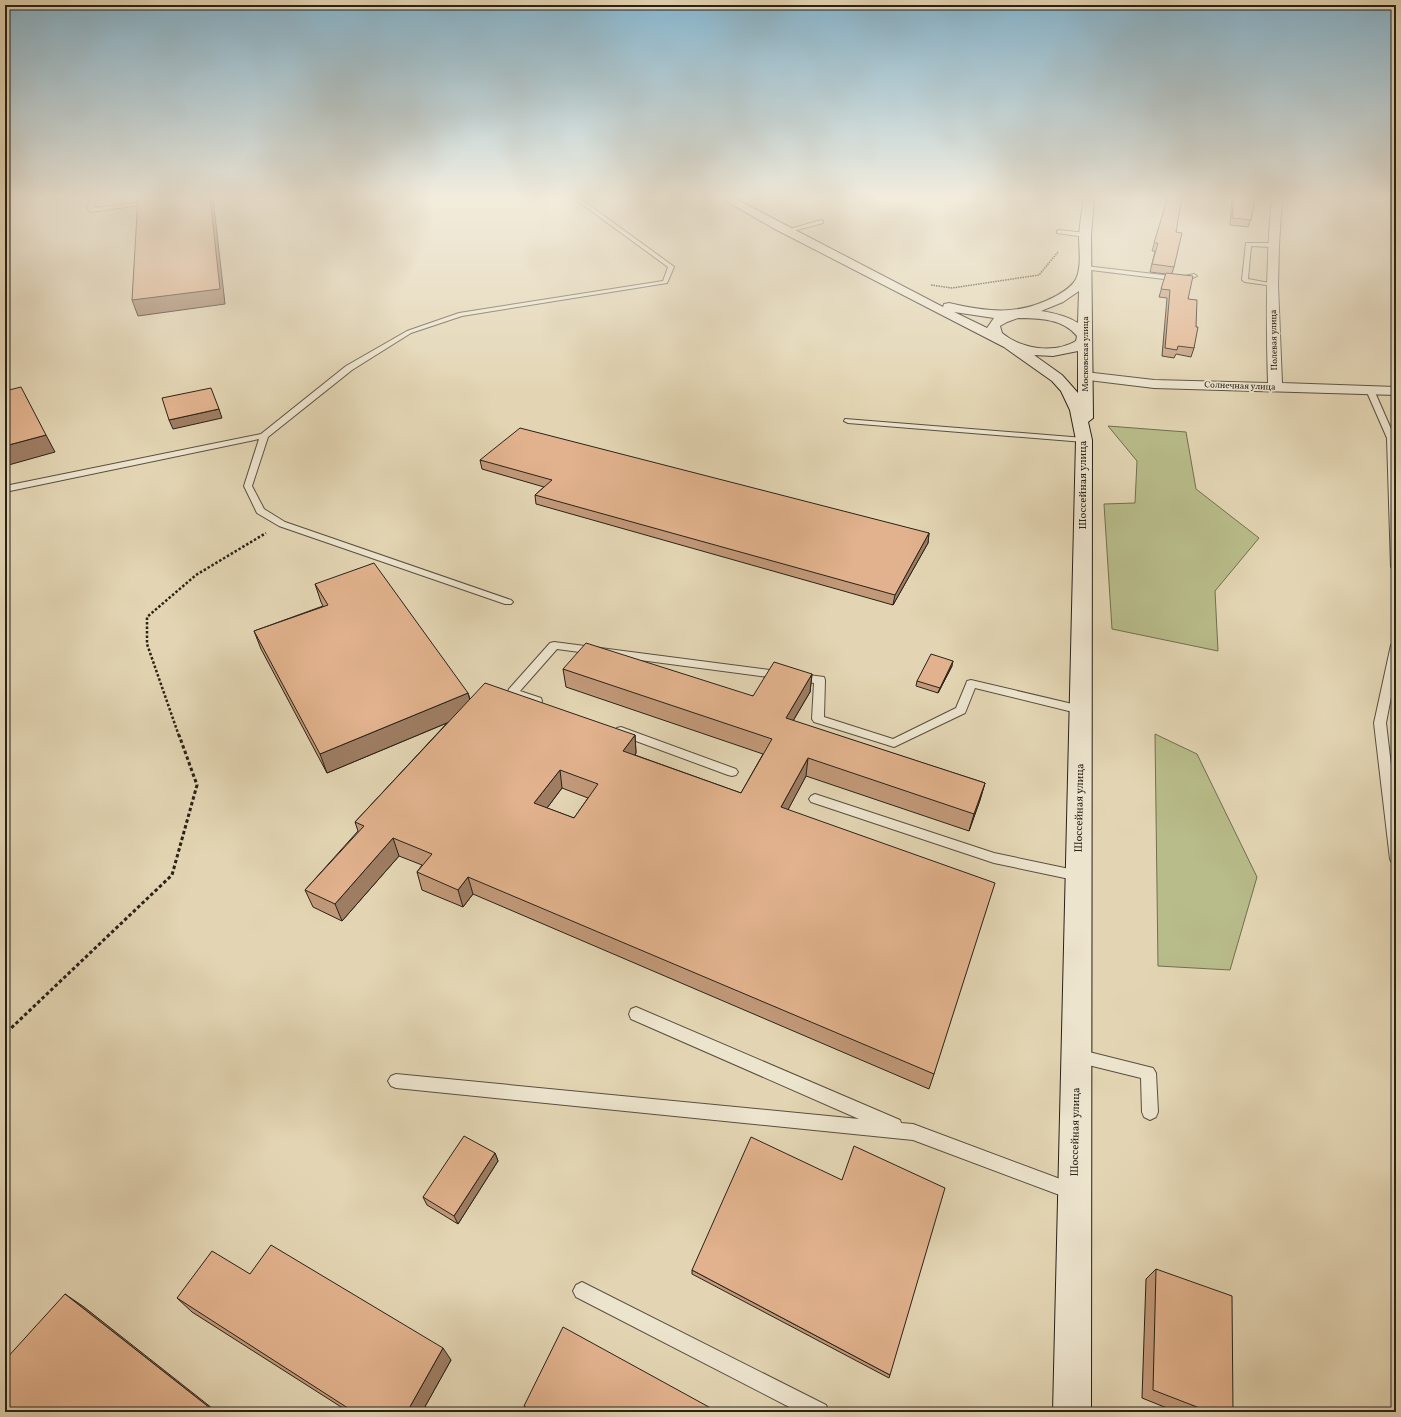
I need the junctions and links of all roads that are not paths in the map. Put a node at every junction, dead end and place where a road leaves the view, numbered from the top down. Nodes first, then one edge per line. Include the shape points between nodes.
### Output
1 (666, 263) edge
2 (848, 263) edge
3 (1085, 263) edge
4 (1246, 263) edge
5 (1273, 263) edge
6 (1085, 268) junction
7 (1194, 276) edge
8 (1272, 284) junction
9 (913, 297) junction
10 (1018, 315) junction
11 (1085, 338) junction
12 (1004, 342) junction
13 (1085, 376) junction
14 (1275, 387) junction
15 (1370, 390) junction
16 (1396, 391) edge
17 (848, 421) dead end
18 (264, 436) junction
19 (1084, 440) junction
20 (5, 489) edge
21 (1396, 567) edge
22 (508, 602) dead end
23 (1396, 645) edge
24 (549, 706) edge
25 (1081, 710) junction
26 (608, 727) edge
27 (732, 772) dead end
28 (815, 799) dead end
29 (1396, 859) edge
30 (1079, 876) junction
31 (636, 1014) dead end
32 (1077, 1056) junction
33 (396, 1081) dead end
34 (1150, 1112) dead end
35 (904, 1130) junction
36 (1075, 1193) junction
37 (582, 1291) dead end
38 (819, 1412) edge
39 (1072, 1412) edge

1 - 18 lane via 671,267 665,282 461,314 409,332 349,368
2 - 9 main road, Шоссейная улица
3 - 6 main road, Московская улица
4 - 8 lane via 1245,280
5 - 8 main road, Полевая улица
6 - 7 lane via 1180,279
6 - 10 main road, Московская улица via 1081,281 1071,292
6 - 11 main road, Московская улица
8 - 14 main road, Полевая улица
9 - 10 main road, Шоссейная улица via 970,311
9 - 12 main road, Шоссейная улица
10 - 11 main road via 1060,319 1076,326
10 - 12 main road, Московская улица via 995,324 994,333
11 - 12 main road via 1078,347 1048,352 1024,349
11 - 13 main road, Московская улица
12 - 19 main road, Шоссейная улица via 1057,378 1067,388 1078,410
13 - 14 main road, Солнечная улица via 1154,384
13 - 19 main road, Московская улица
14 - 15 main road, Солнечная улица
15 - 16 main road, Солнечная улица
15 - 21 lane via 1391,438
17 - 19 lane
18 - 20 lane
18 - 22 lane via 248,486 260,511 282,524
19 - 25 main road, Шоссейная улица
23 - 29 lane via 1380,722
24 - 25 lane via 512,692 554,645 820,680 818,719 894,743 961,710 971,684
25 - 30 main road, Шоссейная улица
26 - 27 lane
28 - 30 lane via 994,858
30 - 32 main road, Шоссейная улица
31 - 35 lane
32 - 34 lane via 1148,1073
32 - 36 main road, Шоссейная улица
33 - 35 lane
35 - 36 lane
36 - 39 main road, Шоссейная улица
37 - 38 lane

